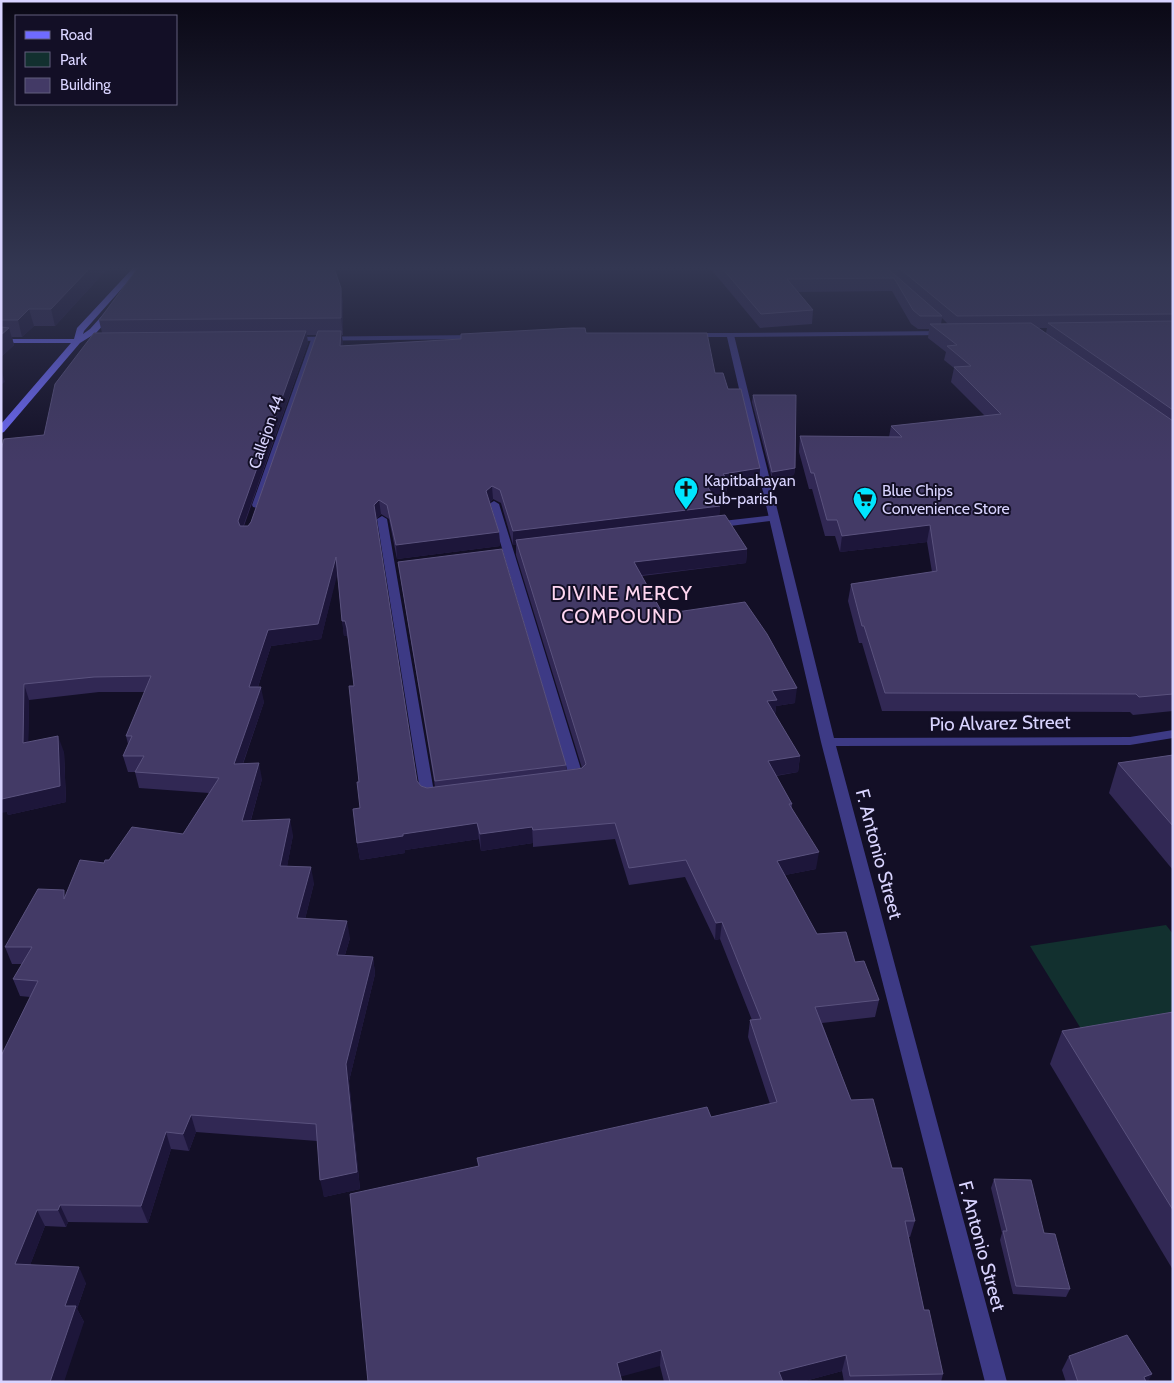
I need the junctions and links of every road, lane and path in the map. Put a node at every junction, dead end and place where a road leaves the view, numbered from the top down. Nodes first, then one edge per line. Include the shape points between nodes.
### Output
1 (79, 333) edge
2 (89, 333) edge
3 (951, 333) edge
4 (680, 335) edge
5 (730, 335) junction
6 (484, 337) edge
7 (285, 339) edge
8 (315, 339) junction
9 (1, 341) edge
10 (77, 341) junction
11 (96, 341) edge
12 (1, 430) edge
13 (494, 504) edge
14 (253, 518) edge
15 (774, 518) junction
16 (382, 519) edge
17 (703, 527) edge
18 (1173, 734) edge
19 (828, 742) junction
20 (557, 782) edge
21 (448, 794) edge
22 (996, 1382) edge

1 - 10 main road
2 - 10 main road
3 - 5 street
4 - 5 street
5 - 15 street, F. Antonio Street
6 - 8 street
7 - 8 street
8 - 14 street, Callejon 44
9 - 10 main road
10 - 11 street
10 - 12 main road
13 - 20 street via 577,780
15 - 17 street
15 - 19 street, F. Antonio Street
16 - 21 street via 396,565 428,797
18 - 19 street, Pio Alvarez Street via 1130,741
19 - 22 street, F. Antonio Street

